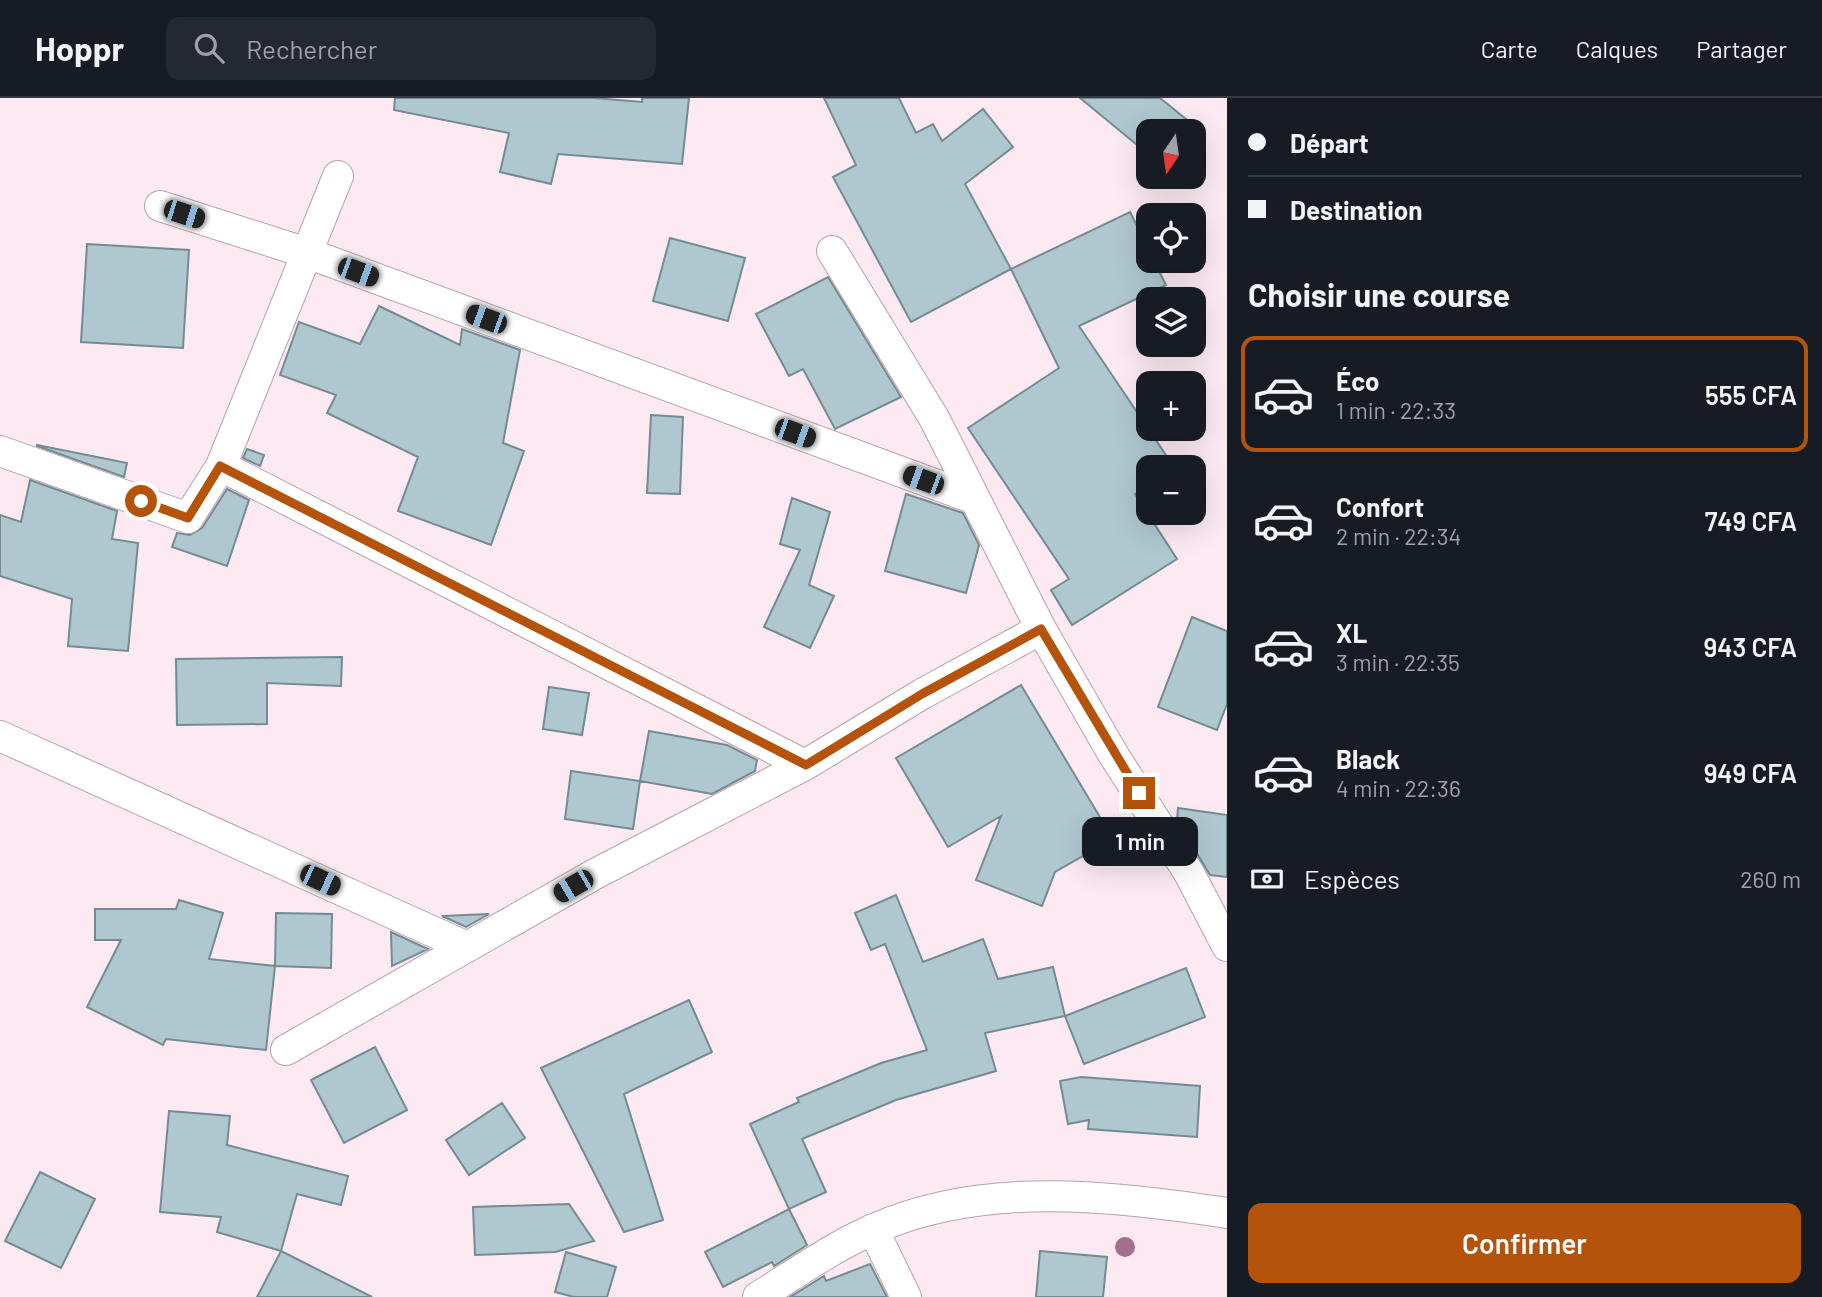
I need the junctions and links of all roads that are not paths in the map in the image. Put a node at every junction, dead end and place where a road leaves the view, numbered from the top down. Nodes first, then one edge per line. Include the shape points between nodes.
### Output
1 (338, 176) dead end
2 (160, 206) dead end
3 (832, 251) dead end
4 (307, 253) junction
5 (0, 451) edge
6 (220, 466) junction
7 (975, 499) junction
8 (1041, 629) junction
9 (0, 736) edge
10 (806, 765) junction
11 (1227, 946) edge
12 (467, 947) junction
13 (286, 1050) dead end
14 (1227, 1210) edge
15 (873, 1230) junction
16 (758, 1297) edge
17 (906, 1297) edge

1 - 4 street
2 - 4 street
3 - 7 street via 933,418
4 - 6 street
4 - 7 street
5 - 6 street via 188,518
6 - 10 street
7 - 8 street
8 - 10 street
8 - 11 street via 1189,873
9 - 12 street
10 - 12 street via 595,874
12 - 13 street
14 - 15 street via 1077,1196 1005,1198 921,1212
15 - 16 street
15 - 17 street

